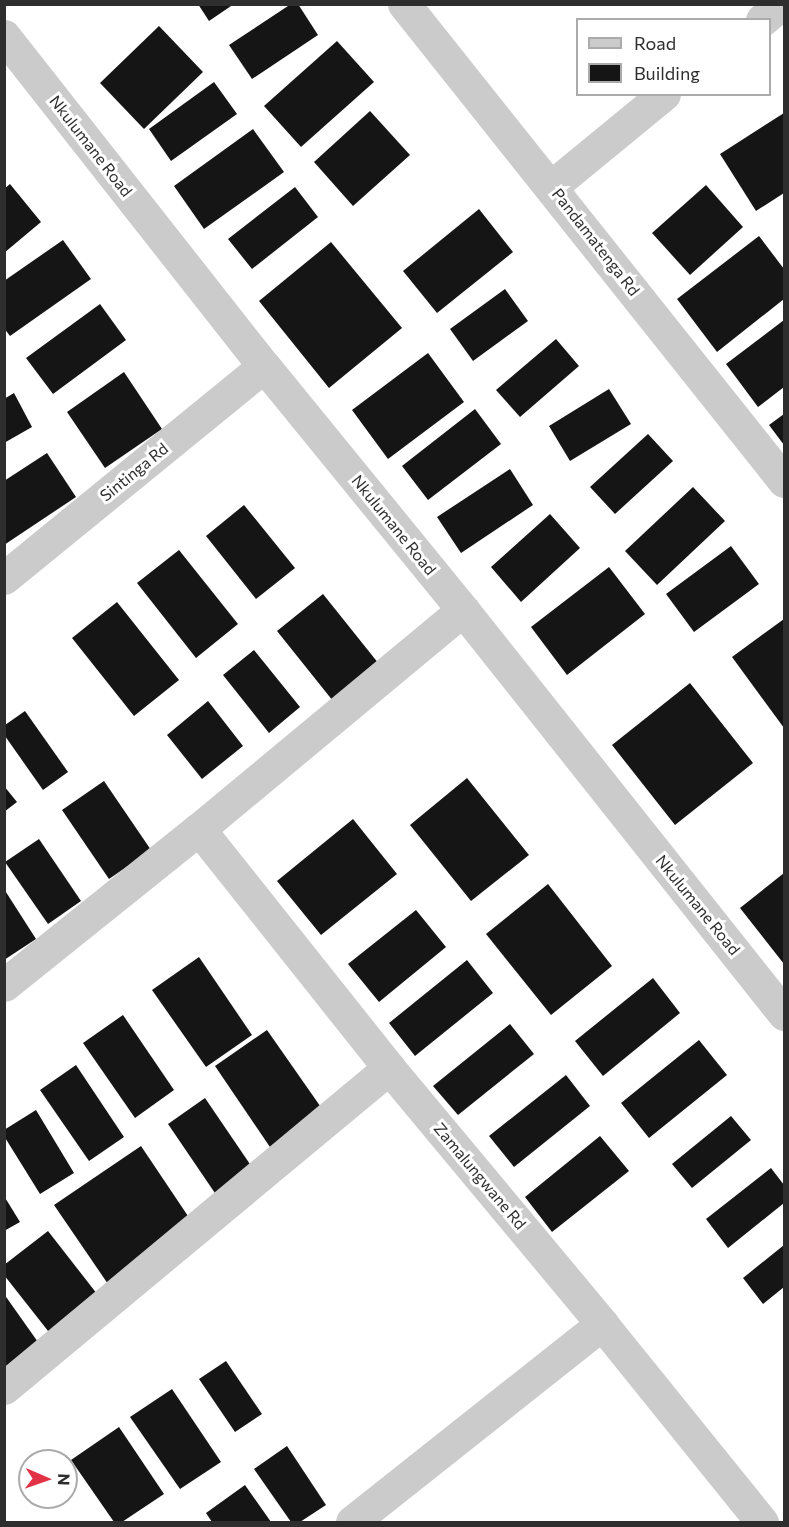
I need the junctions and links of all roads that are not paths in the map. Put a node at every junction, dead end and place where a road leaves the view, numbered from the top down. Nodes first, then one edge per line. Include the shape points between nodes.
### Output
1 (404, 4) edge
2 (781, 4) edge
3 (764, 18) edge
4 (4, 36) edge
5 (662, 96) edge
6 (552, 186) junction
7 (264, 366) junction
8 (784, 481) edge
9 (4, 578) edge
10 (463, 610) junction
11 (199, 829) junction
12 (4, 985) edge
13 (784, 1014) edge
14 (389, 1068) junction
15 (602, 1324) junction
16 (4, 1388) edge
17 (352, 1522) edge
18 (762, 1522) edge

1 - 6 street, Pandamatenga Rd
2 - 3 street
4 - 7 street, Nkulumane Road
5 - 6 street
6 - 8 street, Pandamatenga Rd
7 - 9 street, Sintinga Rd
7 - 10 street, Nkulumane Road
10 - 11 street
10 - 13 street, Nkulumane Road
11 - 12 street
11 - 14 street, Zamalungwane Rd
14 - 15 street, Zamalungwane Rd
14 - 16 street
15 - 17 street
15 - 18 street, Zamalungwane Rd

